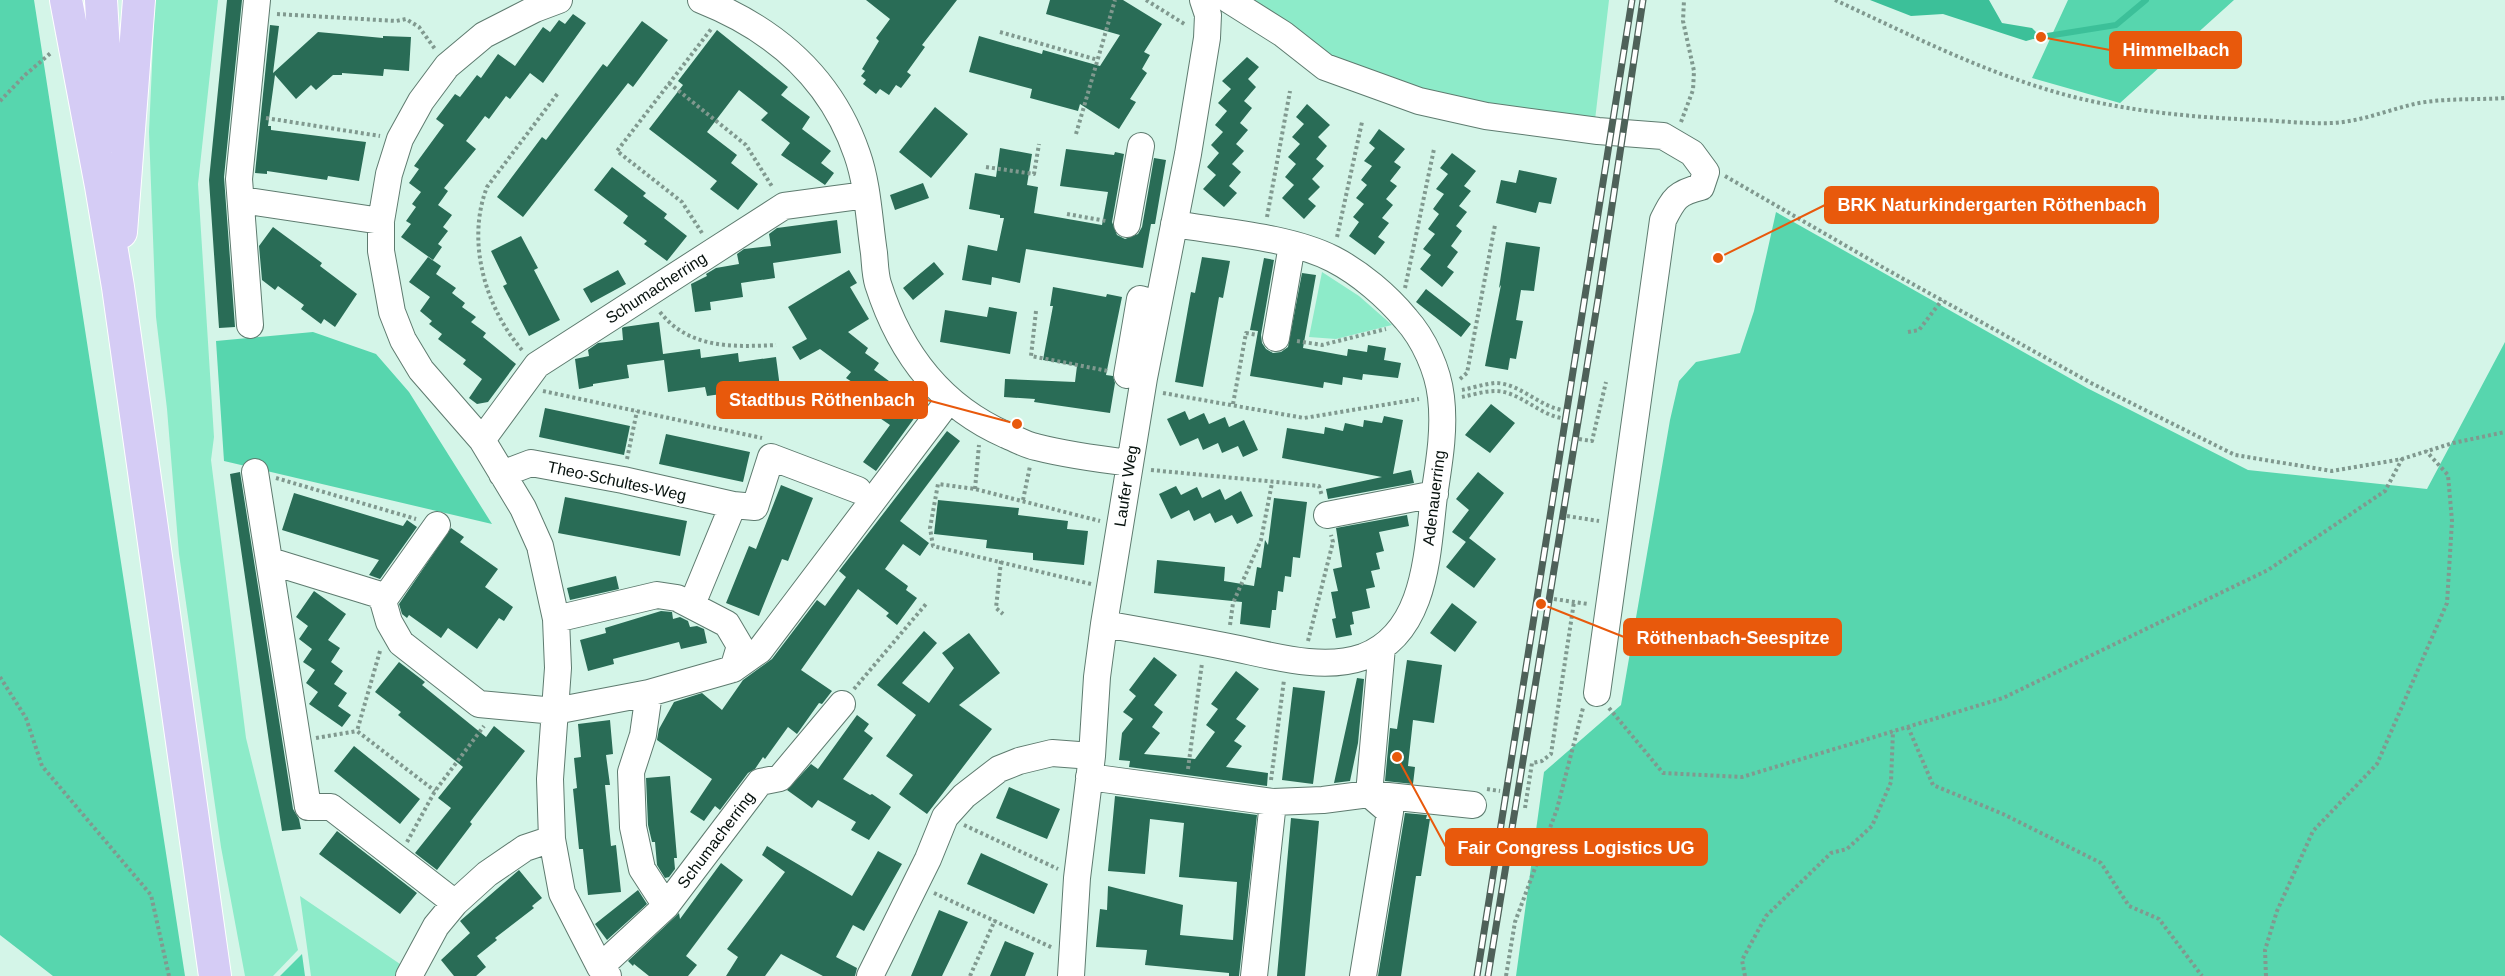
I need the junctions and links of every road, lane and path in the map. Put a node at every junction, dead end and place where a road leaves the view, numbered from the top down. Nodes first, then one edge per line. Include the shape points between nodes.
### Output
1 (66, 0) edge
2 (101, 0) edge
3 (139, 0) edge
4 (559, 0) edge
5 (700, 0) edge
6 (1115, 0) edge
7 (1146, 0) edge
8 (1203, 0) edge
9 (1229, 0) edge
10 (1684, 0) edge
11 (1835, 0) edge
12 (256, 7) edge
13 (521, 7) edge
14 (725, 10) junction
15 (1000, 32) dead end
16 (73, 34) junction
17 (1207, 38) junction
18 (1098, 60) junction
19 (447, 66) junction
20 (669, 84) junction
21 (1290, 91) dead end
22 (558, 93) dead end
23 (2505, 98) edge
24 (0, 100) edge
25 (245, 115) junction
26 (1362, 122) dead end
27 (1076, 134) dead end
28 (1663, 136) junction
29 (400, 139) junction
30 (1039, 144) dead end
31 (1141, 146) dead end
32 (1434, 150) dead end
33 (1692, 153) junction
34 (986, 167) dead end
35 (866, 195) junction
36 (241, 200) junction
37 (784, 206) junction
38 (381, 221) junction
39 (1127, 224) dead end
40 (1174, 224) junction
41 (1495, 225) dead end
42 (1263, 238) junction
43 (1292, 245) junction
44 (714, 251) junction
45 (1332, 258) junction
46 (118, 287) junction
47 (646, 294) junction
48 (1942, 300) junction
49 (1036, 311) dead end
50 (1403, 316) junction
51 (250, 325) dead end
52 (1908, 332) dead end
53 (1276, 338) junction
54 (776, 345) dead end
55 (537, 365) junction
56 (1134, 382) junction
57 (1606, 382) dead end
58 (522, 387) junction
59 (1441, 395) junction
60 (949, 400) junction
61 (1233, 404) junction
62 (1562, 410) dead end
63 (637, 411) junction
64 (1561, 418) dead end
65 (980, 423) junction
66 (2505, 432) edge
67 (1579, 439) dead end
68 (482, 440) junction
69 (1033, 447) junction
70 (2426, 451) junction
71 (771, 458) junction
72 (2402, 459) junction
73 (1130, 465) junction
74 (255, 472) joint
75 (502, 474) junction
76 (623, 480) junction
77 (1272, 483) junction
78 (975, 489) junction
79 (858, 490) dead end
80 (1435, 494) junction
81 (1023, 500) junction
82 (733, 506) junction
83 (1327, 515) junction
84 (1567, 516) dead end
85 (1586, 519) dead end
86 (437, 525) joint
87 (1120, 527) junction
88 (270, 561) junction
89 (1001, 561) junction
90 (1109, 589) junction
91 (695, 597) dead end
92 (1554, 599) dead end
93 (926, 604) dead end
94 (386, 611) junction
95 (1003, 614) dead end
96 (556, 619) junction
97 (1104, 624) junction
98 (1216, 644) junction
99 (1382, 646) junction
100 (1295, 659) junction
101 (733, 669) junction
102 (0, 677) edge
103 (649, 693) junction
104 (1597, 693) junction
105 (842, 704) joint
106 (499, 706) junction
107 (555, 711) junction
108 (1908, 727) junction
109 (357, 731) junction
110 (1893, 731) junction
111 (298, 741) junction
112 (1091, 766) junction
113 (1185, 790) junction
114 (435, 791) junction
115 (1369, 794) junction
116 (1271, 802) junction
117 (1469, 805) dead end
118 (1525, 808) dead end
119 (945, 817) junction
120 (552, 839) junction
121 (397, 859) junction
122 (1077, 878) junction
123 (915, 885) junction
124 (455, 903) junction
125 (666, 906) junction
126 (995, 920) junction
127 (1072, 966) edge
128 (604, 971) edge
129 (169, 976) edge
130 (215, 976) edge
131 (409, 976) edge
132 (870, 976) edge
133 (970, 976) edge
134 (1254, 976) edge
135 (1363, 976) edge
136 (1506, 976) edge
137 (1745, 976) edge
138 (2202, 976) edge
139 (2266, 976) edge

1 - 16 main road
2 - 46 main road
3 - 46 main road
4 - 13 street
5 - 14 street
6 - 18 path
7 - 17 path
8 - 17 street, Laufer Weg via 1209,15
9 - 28 street via 1283,34 1325,67 1419,101 1486,117
10 - 28 path via 1683,21 1694,71 1693,90 1678,127
11 - 23 path via 1973,63 2041,88 2172,115 2333,123 2421,103
12 - 19 path via 406,19 419,27
12 - 25 street
13 - 19 street
14 - 20 path
14 - 35 street via 780,42 825,89 843,118 858,156
15 - 18 path
16 - 24 path
16 - 46 main road
17 - 40 street, Laufer Weg
18 - 27 path
19 - 29 street
20 - 37 path via 746,145
20 - 44 path via 617,151 682,201
21 - 42 path
22 - 55 path via 487,187 480,203 482,271 494,308 513,339
25 - 29 path
25 - 36 street via 239,178
26 - 45 path
28 - 33 street
29 - 38 street
30 - 34 path via 1034,174
31 - 39 street
32 - 50 path
33 - 48 path via 1736,184
33 - 104 street via 1706,172 1701,187 1684,191 1673,199 1663,220
35 - 37 street, Schumacherring
35 - 60 street via 878,283 891,316 918,367
36 - 38 street
36 - 51 street
37 - 44 street, Schumacherring
38 - 68 street via 385,281 403,340 421,370
40 - 42 street, Adenauerring
40 - 56 street, Laufer Weg via 1158,304
41 - 59 path via 1467,373
42 - 43 street, Adenauerring
43 - 45 street, Adenauerring
43 - 53 street
44 - 47 street, Schumacherring
45 - 50 street, Adenauerring
46 - 130 main road
47 - 54 path via 681,332 700,341 734,346
47 - 55 street, Schumacherring
48 - 52 path via 1919,330
48 - 72 path via 2091,383 2235,455 2332,471
49 - 56 path via 1030,356
50 - 53 path via 1387,329 1322,345
50 - 59 street, Adenauerring via 1428,353
53 - 61 path via 1246,333
55 - 58 street, Schumacherring
56 - 61 path
56 - 73 street, Laufer Weg
57 - 67 path via 1592,441
58 - 63 path
58 - 68 street, Schumacherring
59 - 61 path via 1304,418
59 - 62 path via 1496,383
59 - 64 path via 1451,399 1495,391
59 - 80 street, Adenauerring via 1443,432
60 - 65 street
60 - 101 street via 760,650
63 - 71 path via 776,441
63 - 76 path
65 - 69 street
65 - 78 path
66 - 70 path
68 - 75 street
69 - 73 street
69 - 81 path
70 - 72 path
70 - 139 path via 2448,475 2452,521 2447,603 2377,764 2313,831 2277,911 2265,950
71 - 79 street
71 - 82 street, Theo-Schultes-Weg via 755,507
72 - 108 path via 2385,491 2268,570 2003,698
73 - 77 path
73 - 87 street, Laufer Weg
74 - 86 path
74 - 88 street
75 - 76 street, Theo-Schultes-Weg via 531,463
75 - 96 street via 540,546
76 - 82 street, Theo-Schultes-Weg
77 - 83 path via 1319,486
77 - 98 path via 1262,540
78 - 81 path
78 - 89 path via 938,484 930,528 933,546
80 - 83 street
80 - 99 street, Adenauerring via 1424,579 1409,616
81 - 87 path
82 - 91 street
83 - 100 path via 1333,542
84 - 85 path
86 - 94 street
87 - 90 street, Laufer Weg
88 - 94 street via 377,594
88 - 111 street
89 - 90 path
89 - 95 path via 996,608
90 - 97 street, Laufer Weg
92 - 118 path via 1574,602 1551,754 1532,763
93 - 105 path
94 - 106 street via 401,643 479,704
94 - 109 path
96 - 101 street via 657,595 677,597 727,624 740,646
96 - 107 street
97 - 98 street, Adenauerring
97 - 112 street, Laufer Weg
98 - 100 street, Adenauerring
98 - 113 path
99 - 100 street, Adenauerring via 1345,662
99 - 115 street
100 - 116 path
101 - 103 street
102 - 129 path via 26,718 42,766 151,895
103 - 107 street
103 - 125 street, Schumacherring via 643,735 631,772 633,827 642,869
104 - 110 path via 1663,773 1742,777
104 - 136 path via 1584,706 1557,809 1515,922
105 - 125 street, Schumacherring via 780,777 760,782
106 - 107 street
106 - 114 path
107 - 120 street via 550,779
108 - 110 path
108 - 138 path via 1933,784 2101,863 2129,906 2159,919
109 - 111 path
109 - 114 path
110 - 137 path via 1891,782 1872,826 1847,849 1831,853 1766,916 1742,960
111 - 121 street via 308,807 331,807
112 - 113 street
112 - 119 street via 1052,753 1019,761 999,769 964,796
112 - 122 street, Laufer Weg
113 - 116 street
114 - 121 path
115 - 116 street
115 - 117 street
115 - 135 street via 1390,812
116 - 134 street
119 - 122 path
119 - 123 street
120 - 124 street via 525,848 487,874
120 - 128 street via 561,893
121 - 124 street
122 - 127 street, Laufer Weg
123 - 126 path
123 - 132 street
124 - 131 street via 436,926
125 - 128 street, Schumacherring
126 - 127 path
126 - 133 path

